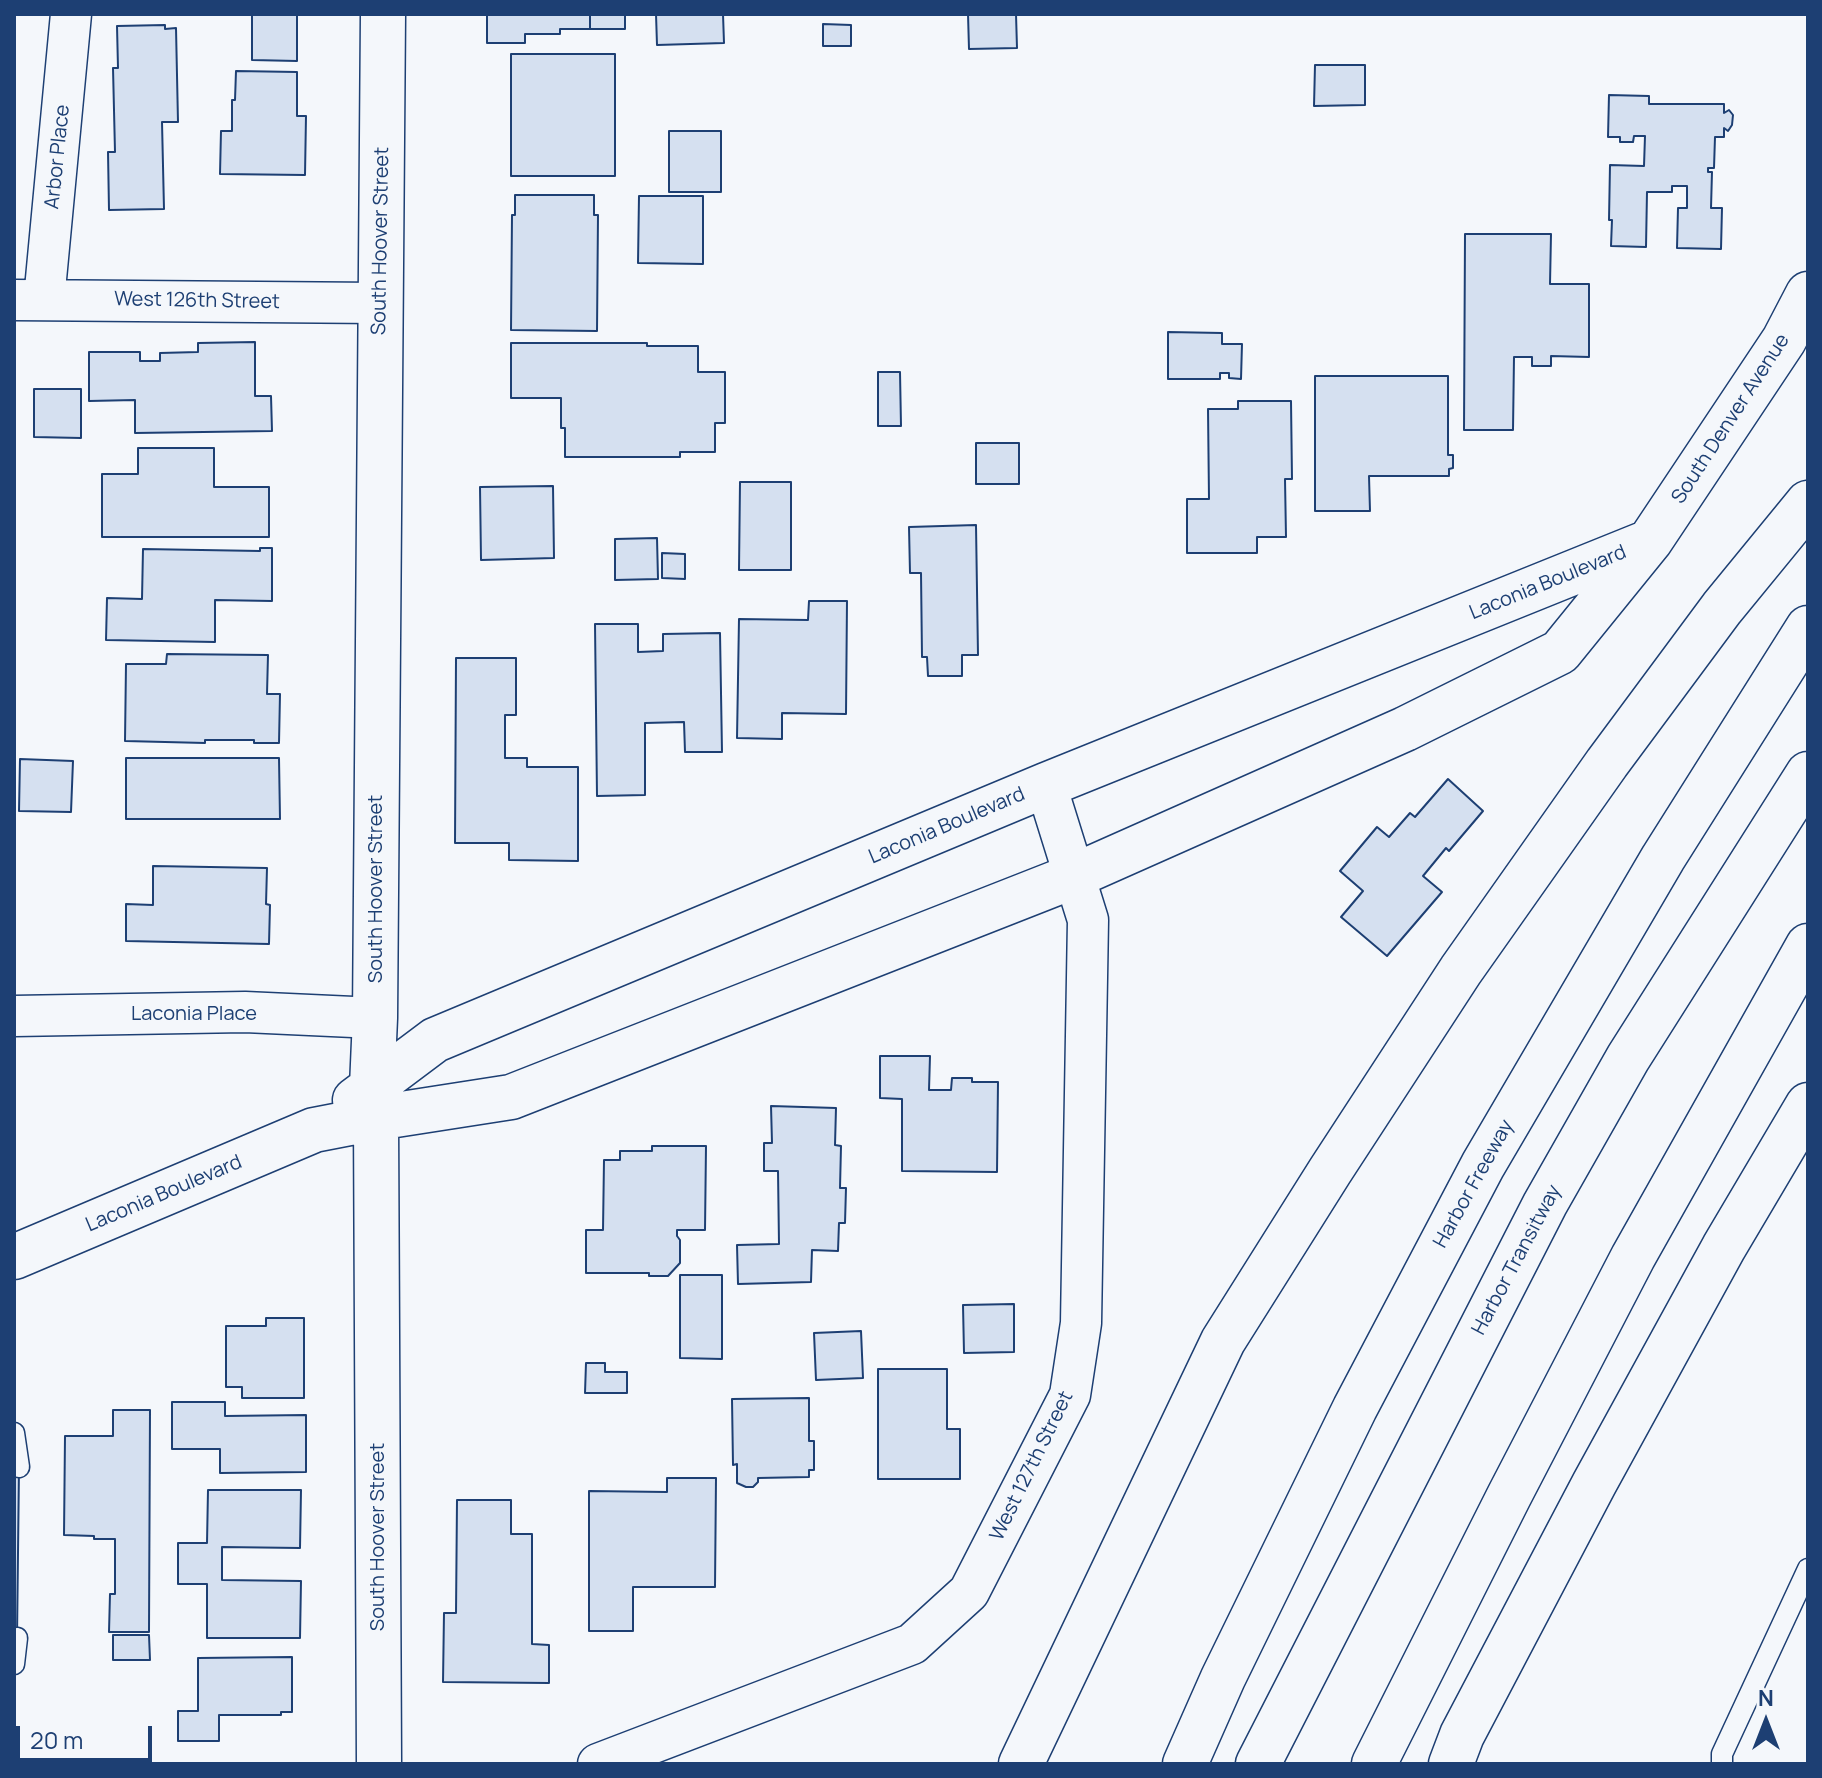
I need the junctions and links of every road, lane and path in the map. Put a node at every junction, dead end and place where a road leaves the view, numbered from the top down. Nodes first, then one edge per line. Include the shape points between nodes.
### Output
1 (71, 14) edge
2 (383, 14) edge
3 (1808, 294) edge
4 (29, 300) edge
5 (380, 303) junction
6 (1808, 503) edge
7 (1650, 541) junction
8 (1808, 628) edge
9 (1808, 774) edge
10 (1046, 785) junction
11 (1074, 876) junction
12 (1808, 946) edge
13 (14, 1016) edge
14 (375, 1018) junction
15 (374, 1103) junction
16 (1808, 1105) edge
17 (14, 1257) edge
18 (14, 1433) edge
19 (19, 1467) dead end
20 (1808, 1569) edge
21 (17, 1638) dead end
22 (14, 1664) edge
23 (379, 1764) edge
24 (598, 1764) edge
25 (1021, 1764) edge
26 (1185, 1764) edge
27 (1258, 1764) edge
28 (1374, 1764) edge
29 (1451, 1764) edge
30 (1722, 1764) edge

1 - 4 street, Arbor Place
2 - 5 main road, South Hoover Street
3 - 7 main road, South Denver Avenue via 1784,340
4 - 5 street, West 126th Street
5 - 14 main road, South Hoover Street
6 - 25 main road via 1713,620 1470,957 1223,1341
7 - 10 main road, Laconia Boulevard
7 - 11 main road, Laconia Boulevard via 1560,652 1405,729
8 - 26 main road, Harbor Freeway via 1663,858 1483,1165 1355,1408
9 - 27 main road, Harbor Transitway via 1628,1058 1545,1204
10 - 11 street, West 127th Street
10 - 15 main road, Laconia Boulevard via 435,1040
11 - 15 main road, Laconia Boulevard via 511,1097
11 - 24 street, West 127th Street via 1088,920 1081,1323 1070,1395 969,1592 912,1644
12 - 28 main road via 1633,1257
13 - 14 street, Laconia Place via 245,1012
14 - 15 main road, South Hoover Street
15 - 17 main road, Laconia Boulevard
15 - 23 main road, South Hoover Street
16 - 29 main road via 1594,1484
18 - 19 lane
20 - 30 lane via 1722,1754
21 - 22 lane

